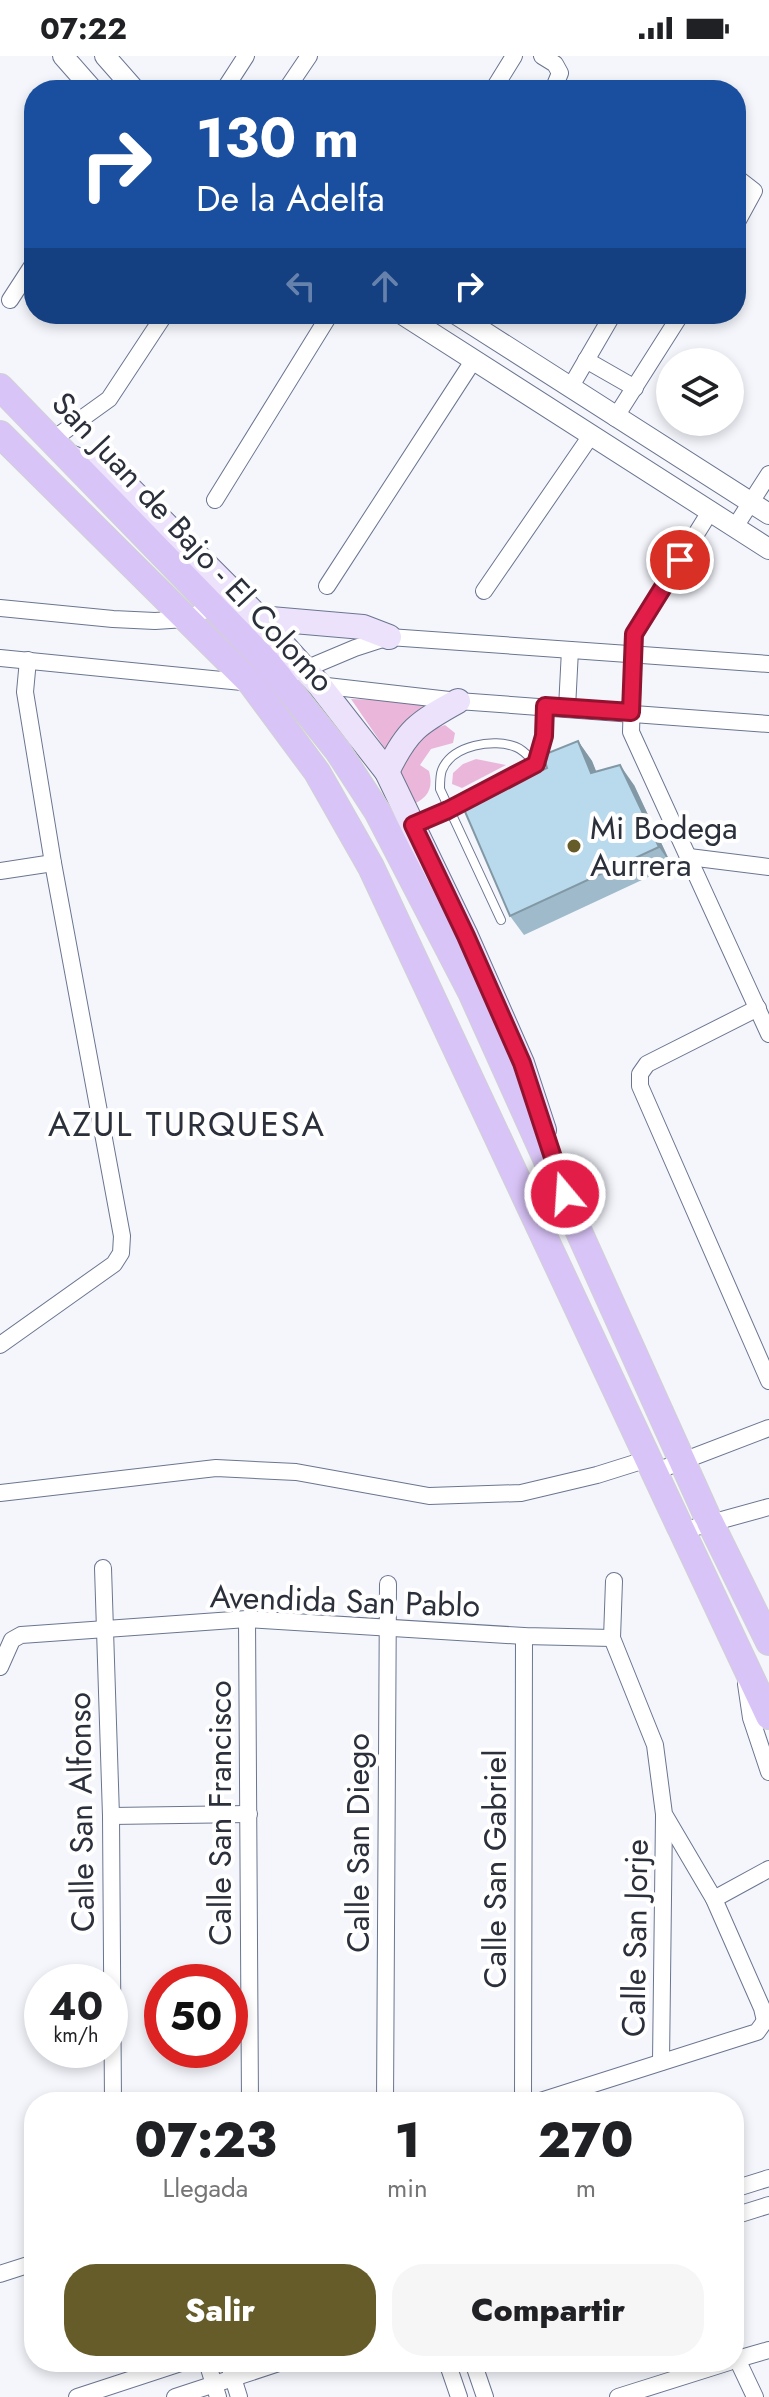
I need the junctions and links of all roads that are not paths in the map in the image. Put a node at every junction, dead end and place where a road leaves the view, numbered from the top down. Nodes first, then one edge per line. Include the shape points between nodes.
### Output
1 (63, 56) edge
2 (105, 56) edge
3 (246, 56) edge
4 (309, 56) edge
5 (514, 56) edge
6 (542, 56) edge
7 (84, 80) edge
8 (126, 80) edge
9 (230, 80) edge
10 (293, 80) edge
11 (499, 80) edge
12 (557, 80) edge
13 (746, 185) edge
14 (746, 206) edge
15 (24, 278) edge
16 (10, 300) dead end
17 (158, 324) edge
18 (324, 324) edge
19 (420, 324) edge
20 (471, 324) edge
21 (607, 324) edge
22 (675, 324) edge
23 (586, 360) junction
24 (473, 361) junction
25 (0, 387) edge
26 (570, 388) junction
27 (635, 388) junction
28 (615, 418) junction
29 (0, 434) edge
30 (592, 434) junction
31 (59, 447) junction
32 (769, 474) edge
33 (215, 500) dead end
34 (750, 502) junction
35 (711, 510) junction
36 (769, 514) edge
37 (735, 527) junction
38 (769, 549) edge
39 (327, 586) dead end
40 (484, 591) dead end
41 (214, 606) junction
42 (0, 608) edge
43 (259, 618) junction
44 (186, 619) junction
45 (389, 637) junction
46 (570, 650) junction
47 (633, 654) junction
48 (0, 658) edge
49 (28, 660) junction
50 (769, 664) edge
51 (302, 678) junction
52 (251, 683) junction
53 (458, 701) junction
54 (545, 706) junction
55 (567, 708) junction
56 (631, 712) junction
57 (769, 724) edge
58 (536, 764) junction
59 (387, 772) junction
60 (448, 810) junction
61 (413, 825) junction
62 (689, 857) junction
63 (53, 863) junction
64 (769, 867) edge
65 (0, 871) edge
66 (501, 920) edge
67 (758, 1008) junction
68 (769, 1034) edge
69 (574, 1220) junction
70 (0, 1345) edge
71 (769, 1381) edge
72 (769, 1428) edge
73 (686, 1469) junction
74 (654, 1473) junction
75 (0, 1493) edge
76 (769, 1507) edge
77 (708, 1519) junction
78 (681, 1529) junction
79 (103, 1568) dead end
80 (614, 1581) dead end
81 (388, 1584) dead end
82 (247, 1619) junction
83 (387, 1628) junction
84 (106, 1630) junction
85 (524, 1636) junction
86 (612, 1638) junction
87 (769, 1642) edge
88 (744, 1663) junction
89 (0, 1667) edge
90 (769, 1716) edge
91 (769, 1772) edge
92 (249, 1814) junction
93 (664, 1814) junction
94 (111, 1816) junction
95 (769, 1869) edge
96 (714, 1899) junction
97 (767, 2022) edge
98 (661, 2062) junction
99 (113, 2092) edge
100 (250, 2092) edge
101 (385, 2092) edge
102 (523, 2092) edge
103 (568, 2092) edge
104 (769, 2178) edge
105 (744, 2186) edge
106 (769, 2205) edge
107 (744, 2213) edge
108 (24, 2266) edge
109 (0, 2274) edge
110 (769, 2350) edge
111 (744, 2357) edge
112 (153, 2372) edge
113 (231, 2372) edge
114 (253, 2372) edge
115 (450, 2372) edge
116 (476, 2372) edge
117 (696, 2372) edge
118 (740, 2372) edge
119 (233, 2379) junction
120 (216, 2391) edge
121 (77, 2397) edge
122 (175, 2397) edge
123 (239, 2397) edge
124 (459, 2397) edge
125 (485, 2397) edge
126 (618, 2397) edge
127 (755, 2397) edge

1 - 7 street
2 - 8 street
3 - 9 street
4 - 10 street
5 - 11 street
6 - 12 street via 555,64
13 - 14 street via 754,191
15 - 16 street
17 - 31 street via 109,399
18 - 33 street
19 - 24 street
20 - 26 street
21 - 23 street
22 - 27 street
23 - 26 street
23 - 27 street
24 - 30 street
24 - 39 street
25 - 31 main road, San Juan de Bajo - El Colomo
26 - 28 street
27 - 28 street
28 - 34 street
29 - 44 main road, San Juan de Bajo - El Colomo
30 - 35 street
30 - 40 street
31 - 41 main road, San Juan de Bajo - El Colomo
31 - 43 main road via 115,474
32 - 34 street
34 - 36 street
34 - 37 street
35 - 37 street
35 - 47 street via 634,634
37 - 38 street
41 - 44 street
41 - 51 main road, San Juan de Bajo - El Colomo
42 - 44 street via 113,619
43 - 45 main road via 363,627
43 - 51 main road
44 - 52 main road, San Juan de Bajo - El Colomo
45 - 46 street
45 - 51 street
46 - 47 street
46 - 55 street
47 - 50 street
47 - 56 street
48 - 49 street
49 - 52 street
49 - 63 street via 25,692
51 - 52 street
51 - 53 street
51 - 59 main road
51 - 69 main road, San Juan de Bajo - El Colomo via 471,992
52 - 74 main road, San Juan de Bajo - El Colomo via 317,772 371,867
53 - 54 street
53 - 59 main road via 413,729
54 - 55 street
54 - 58 lane
55 - 56 street
56 - 57 street
56 - 62 street via 631,732
58 - 60 lane
58 - 60 lane via 519,748 499,743 454,754 442,769 440,789
59 - 61 main road
60 - 61 lane
60 - 66 lane
61 - 69 main road via 522,1063
62 - 64 street
62 - 67 street
63 - 65 street
63 - 70 street via 121,1253 114,1264
67 - 68 street
67 - 71 street via 647,1064 640,1086
69 - 73 main road, San Juan de Bajo - El Colomo
72 - 73 street
73 - 74 street
73 - 77 main road, San Juan de Bajo - El Colomo
74 - 75 street via 597,1475 521,1493 429,1496 296,1472 216,1468
74 - 78 main road, San Juan de Bajo - El Colomo
76 - 77 street
77 - 78 street
77 - 87 main road, San Juan de Bajo - El Colomo
78 - 88 main road, San Juan de Bajo - El Colomo
79 - 84 street, Calle San Alfonso
80 - 86 street
81 - 83 street, Calle San Diego
82 - 83 street, Avendida San Pablo
82 - 84 street, Avendida San Pablo
82 - 92 street, Calle San Francisco
83 - 85 street, Avendida San Pablo
83 - 101 street, Calle San Diego
84 - 89 street, Avendida San Pablo via 21,1635 12,1640
84 - 94 street, Calle San Alfonso
85 - 86 street, Avendida San Pablo
85 - 102 street, Calle San Gabriel
86 - 93 street via 655,1745
88 - 90 main road, San Juan de Bajo - El Colomo
88 - 91 street via 751,1718
92 - 94 street
92 - 100 street, Calle San Francisco
93 - 96 street
93 - 98 street, Calle San Jorje
94 - 99 street, Calle San Alfonso
95 - 96 street
96 - 97 street
97 - 98 street via 757,2032
98 - 103 street
104 - 105 street
106 - 107 street
108 - 109 street
110 - 111 street
112 - 121 street
113 - 119 street
114 - 119 street
115 - 124 street
116 - 125 street
117 - 126 street
118 - 127 street
119 - 120 street
119 - 123 street
120 - 122 street

